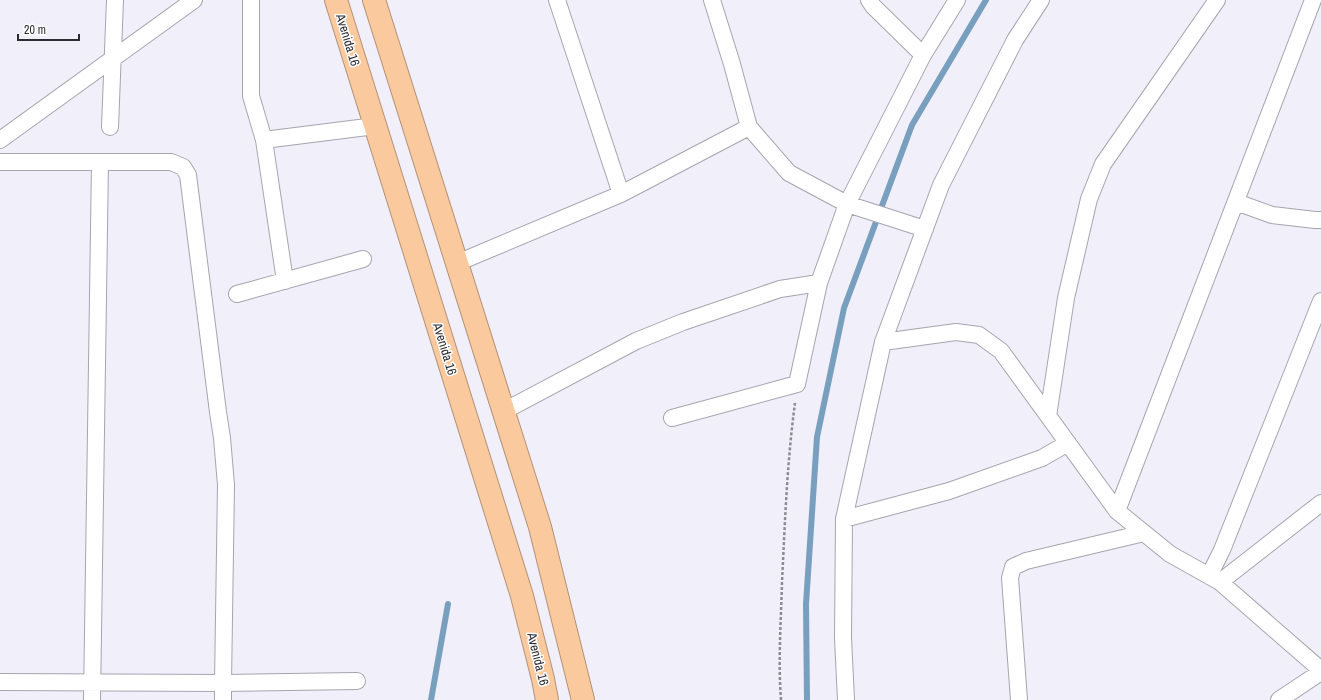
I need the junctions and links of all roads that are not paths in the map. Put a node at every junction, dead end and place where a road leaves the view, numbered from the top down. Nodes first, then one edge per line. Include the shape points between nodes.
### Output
1 (115, 0) edge
2 (194, 0) edge
3 (251, 0) edge
4 (336, 0) edge
5 (374, 0) edge
6 (557, 0) edge
7 (712, 0) edge
8 (869, 0) edge
9 (957, 0) edge
10 (1041, 0) edge
11 (1217, 0) edge
12 (1314, 0) edge
13 (923, 55) junction
14 (375, 126) junction
15 (110, 127) dead end
16 (749, 127) junction
17 (0, 140) edge
18 (264, 140) junction
19 (0, 162) edge
20 (100, 162) junction
21 (622, 194) junction
22 (1236, 202) junction
23 (847, 204) junction
24 (1321, 220) edge
25 (925, 229) junction
26 (363, 259) dead end
27 (457, 263) junction
28 (285, 281) junction
29 (819, 283) junction
30 (237, 294) dead end
31 (1321, 301) edge
32 (883, 342) junction
33 (504, 411) junction
34 (1048, 416) junction
35 (672, 418) dead end
36 (1068, 443) junction
37 (1321, 503) edge
38 (1117, 511) junction
39 (844, 519) junction
40 (1144, 533) junction
41 (1214, 579) junction
42 (1321, 671) edge
43 (357, 681) dead end
44 (0, 682) edge
45 (92, 682) junction
46 (223, 684) junction
47 (92, 700) edge
48 (223, 700) edge
49 (548, 700) edge
50 (583, 700) edge
51 (846, 700) edge
52 (1019, 700) edge
53 (1279, 700) edge

1 - 15 street
2 - 17 street
3 - 18 street via 251,96
4 - 14 highway, Avenida 16
5 - 27 highway
6 - 21 street
7 - 16 street
8 - 13 street
9 - 13 street
10 - 25 street via 1015,40 941,185
11 - 34 street via 1103,164 1089,199 1066,298
12 - 22 street
13 - 23 street
14 - 18 street
14 - 49 highway, Avenida 16 via 522,596
16 - 21 street
16 - 23 street via 789,173
18 - 28 street
19 - 20 street
20 - 45 street
20 - 46 street via 171,162 183,167 188,175 226,485
21 - 27 street
22 - 24 street via 1272,215
22 - 38 street
23 - 25 street
23 - 29 street
25 - 32 street
26 - 28 street
27 - 33 highway
28 - 30 street
29 - 33 street via 780,289 642,338
29 - 35 street via 797,384
31 - 41 street via 1222,550
32 - 34 street via 956,332 978,335 1001,351
32 - 39 street
33 - 50 highway via 540,527
34 - 36 street
36 - 38 street
36 - 39 street via 1042,458 949,491
37 - 41 street
38 - 40 street
39 - 51 street via 843,638
40 - 41 street via 1170,554
40 - 52 street via 1026,561 1013,567 1010,578
41 - 42 street
42 - 53 street
43 - 46 street
44 - 45 street
45 - 46 street
45 - 47 street
46 - 48 street

